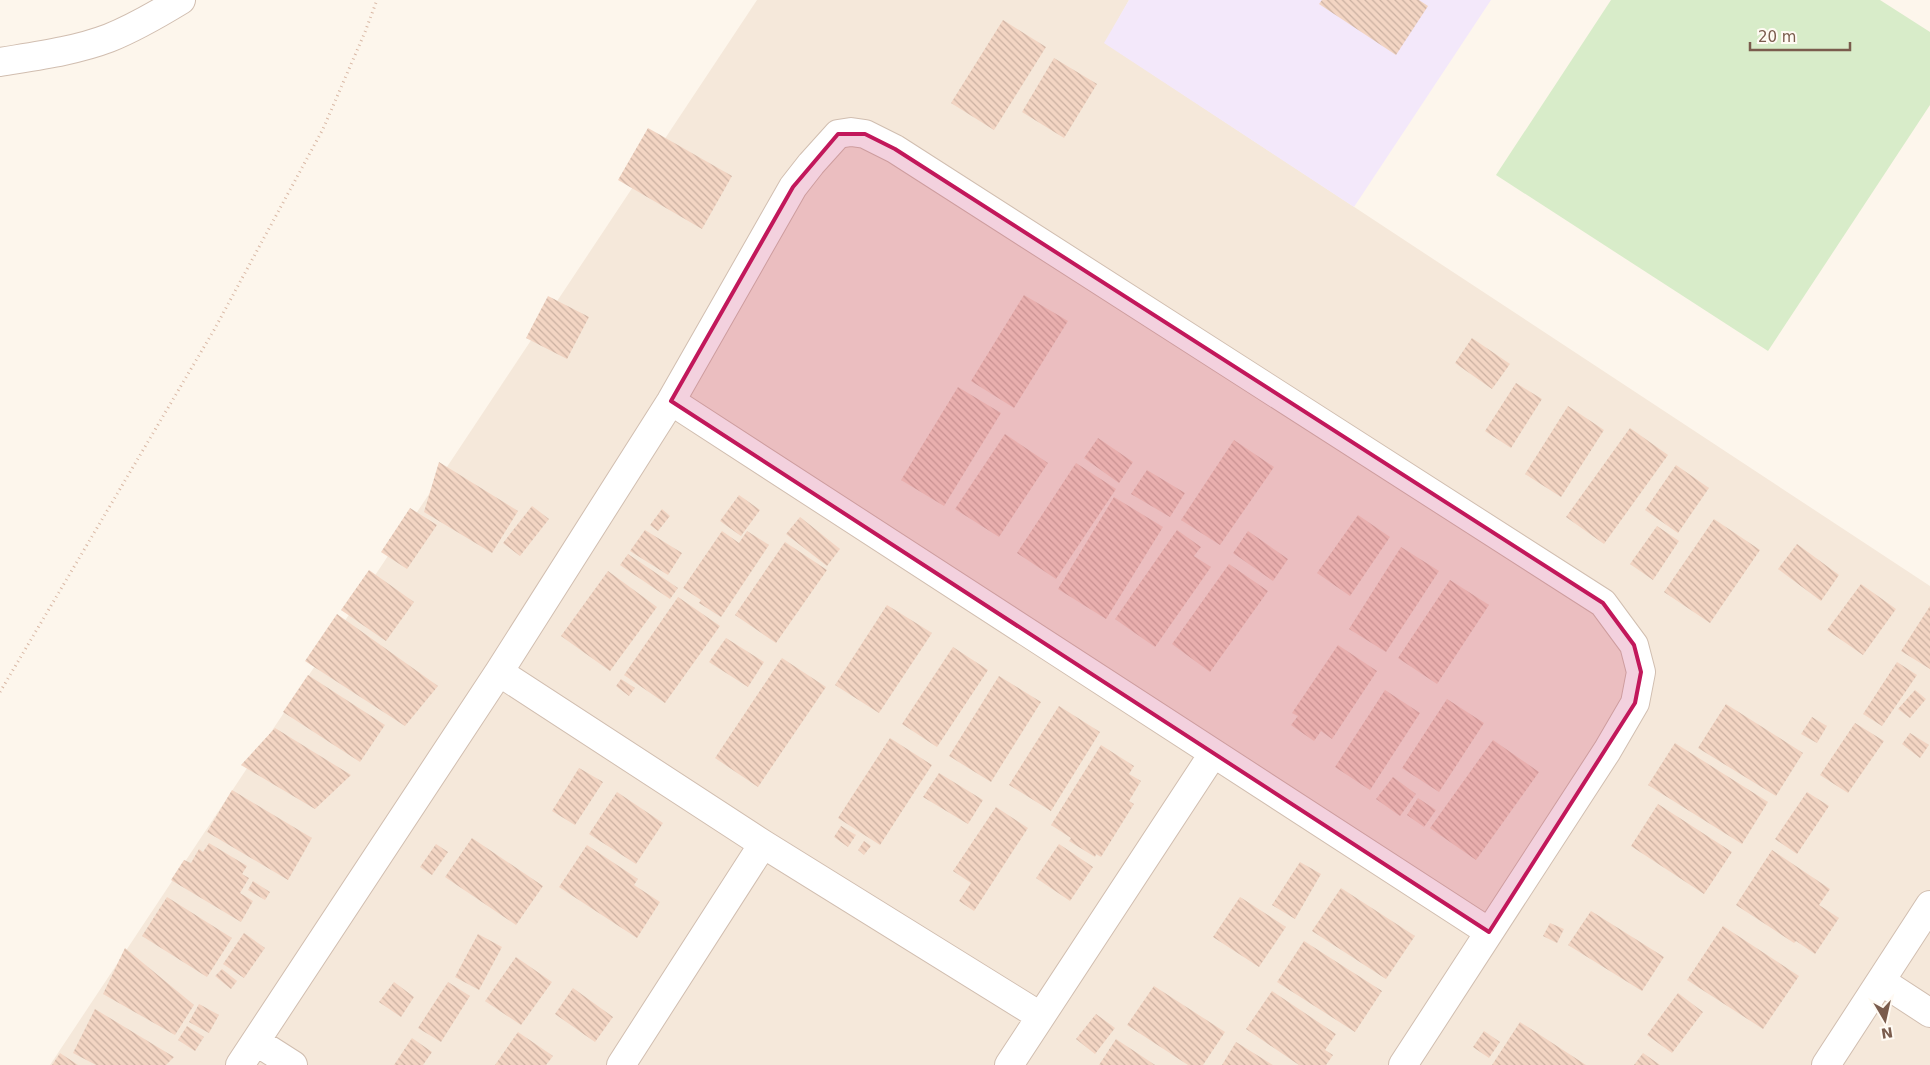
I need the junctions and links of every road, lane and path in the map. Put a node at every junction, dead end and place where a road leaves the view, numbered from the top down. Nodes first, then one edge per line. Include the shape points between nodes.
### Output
1 (181, 0) edge
2 (377, 0) edge
3 (0, 62) edge
4 (671, 401) junction
5 (498, 672) junction
6 (0, 692) edge
7 (1214, 754) junction
8 (763, 844) junction
9 (1930, 905) edge
10 (1488, 932) junction
11 (1881, 981) junction
12 (1930, 1012) edge
13 (1040, 1016) junction
14 (257, 1042) junction
15 (240, 1065) edge
16 (294, 1065) edge
17 (621, 1065) edge
18 (1009, 1065) edge
19 (1403, 1065) edge
20 (1826, 1065) edge

1 - 3 street via 109,38 59,52
2 - 6 path via 323,129 219,321
4 - 5 street
4 - 7 street
4 - 10 street via 793,187 838,134 865,134 903,155 1603,603 1634,645 1641,672 1635,703
5 - 8 street
5 - 14 street
7 - 10 street
7 - 13 street
8 - 13 street
8 - 17 street
9 - 11 street
10 - 19 street
11 - 12 street
11 - 20 street
13 - 18 street
14 - 15 street
14 - 16 street

